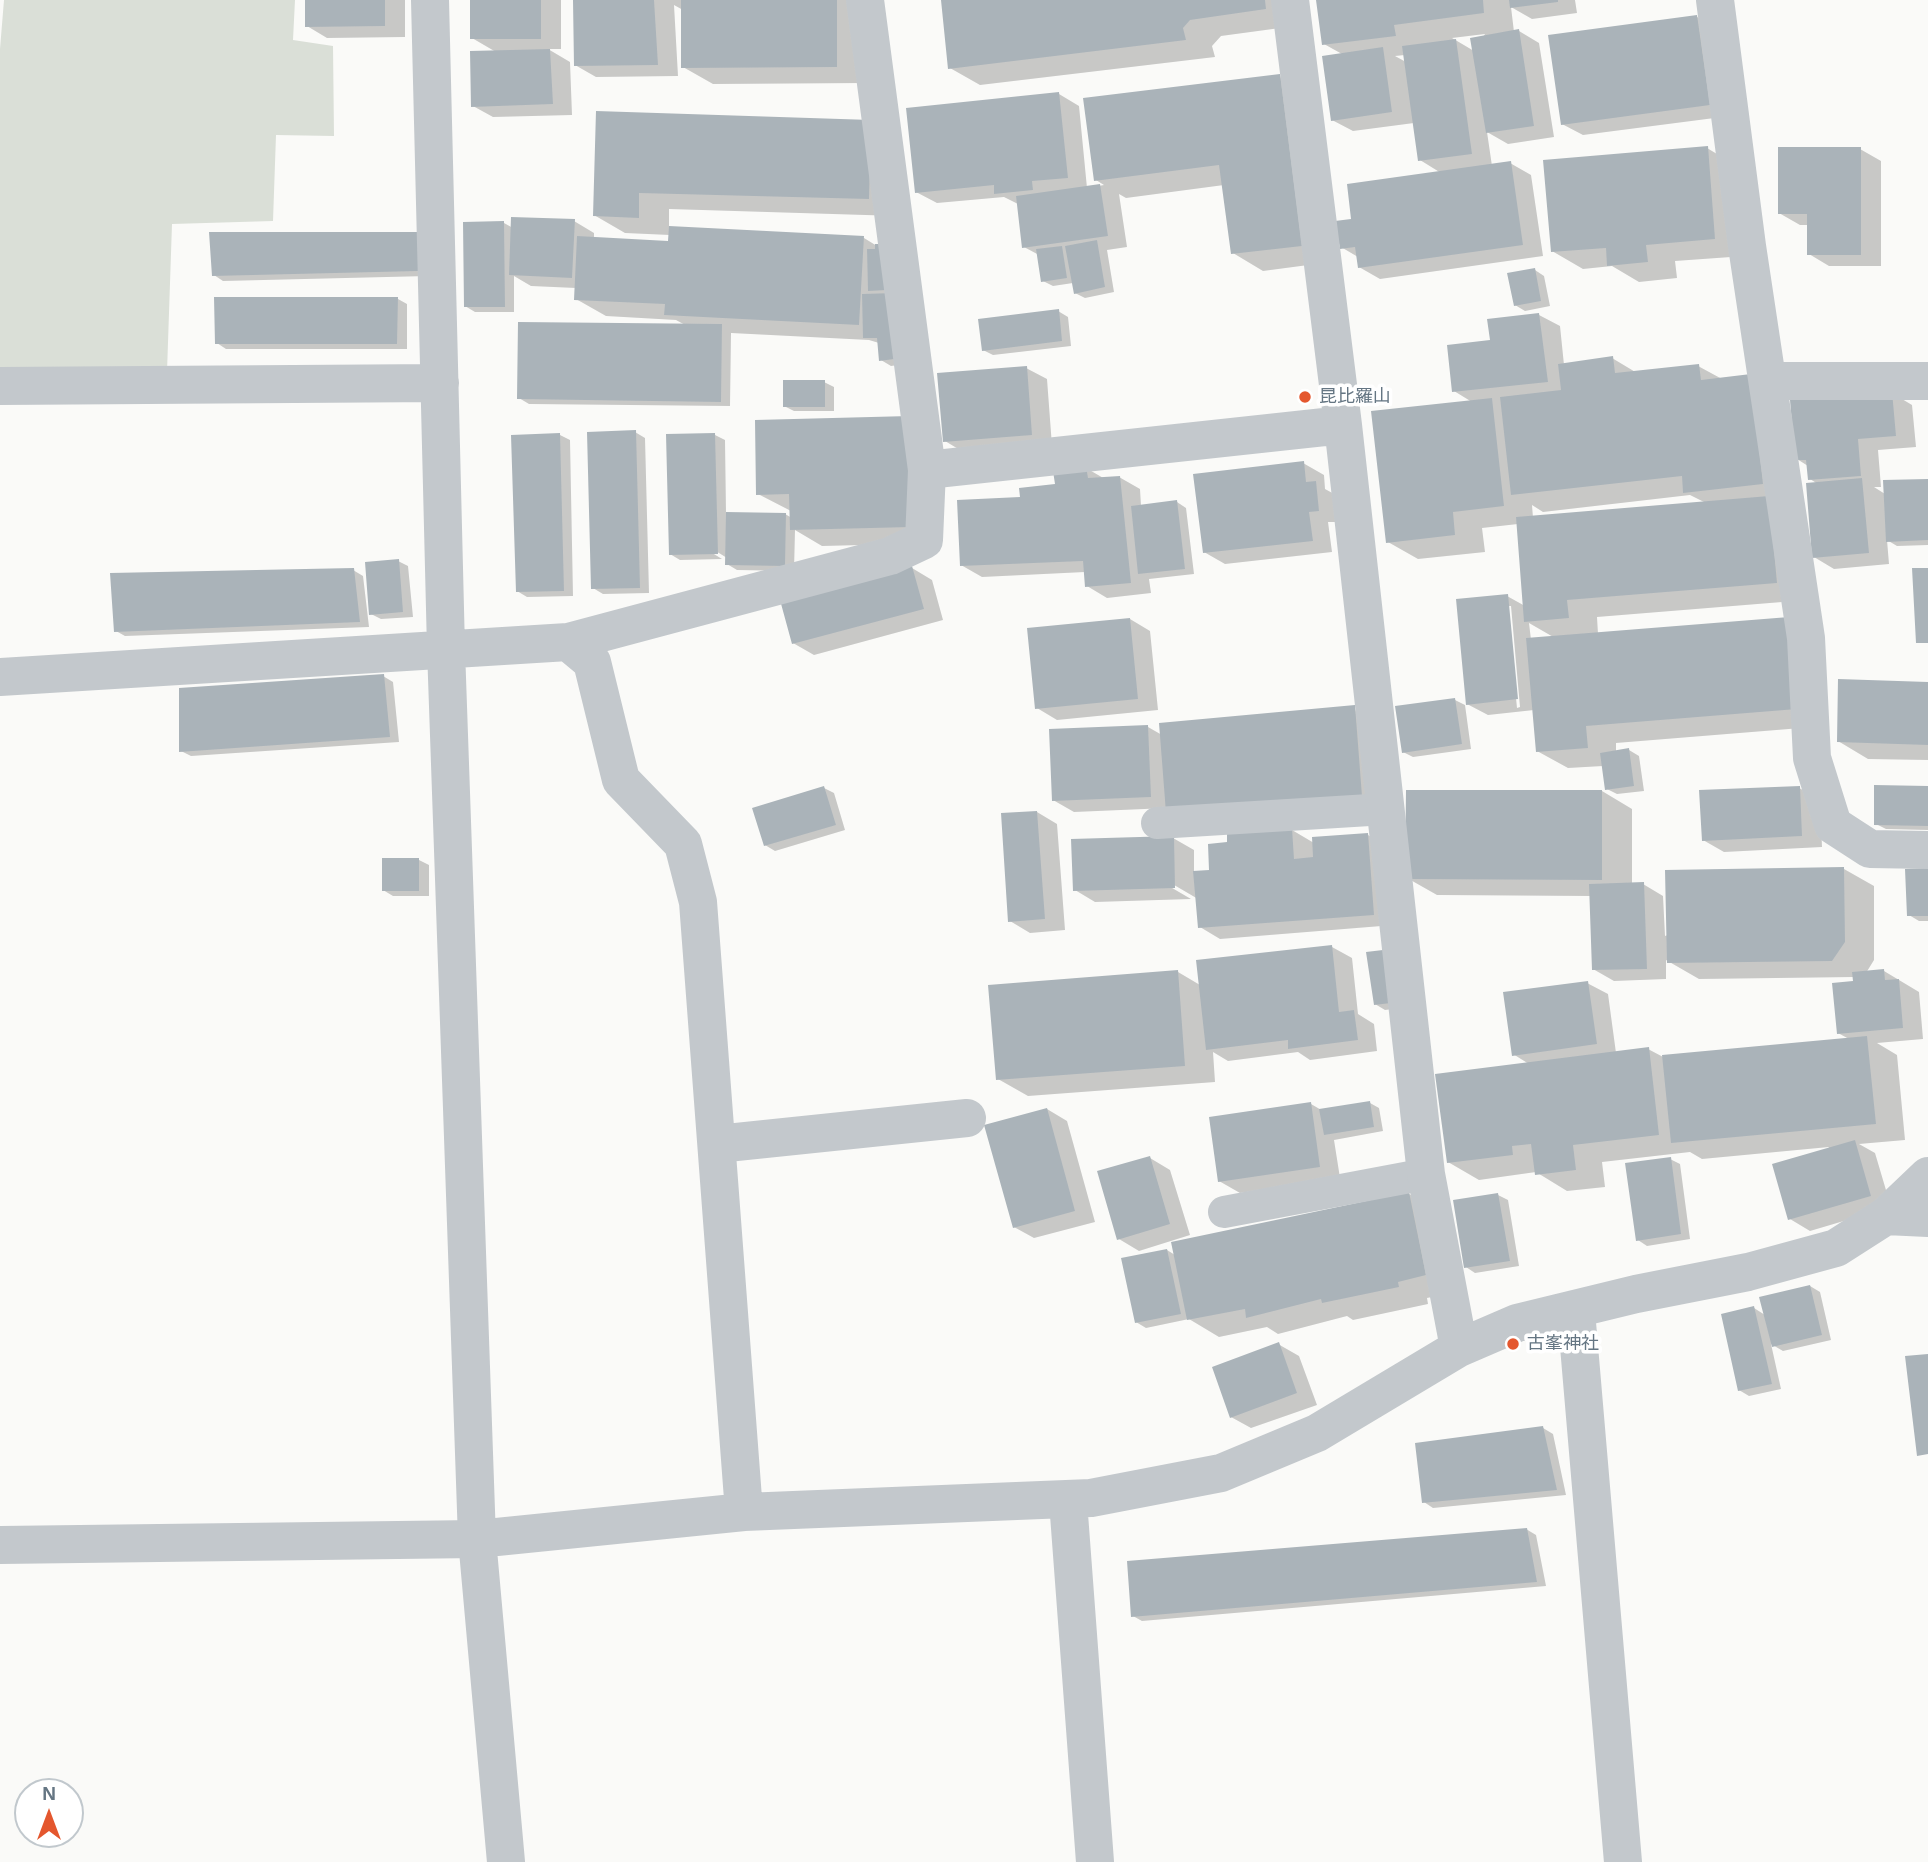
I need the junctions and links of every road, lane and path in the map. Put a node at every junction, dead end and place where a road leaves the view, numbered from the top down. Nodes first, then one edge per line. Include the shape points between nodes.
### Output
1 (429, 0) edge
2 (865, 0) edge
3 (1290, 0) edge
4 (1715, 0) edge
5 (1768, 381) junction
6 (1928, 381) edge
7 (440, 383) junction
8 (0, 386) edge
9 (1343, 425) junction
10 (927, 470) junction
11 (568, 642) junction
12 (446, 649) junction
13 (0, 677) edge
14 (1386, 809) junction
15 (1157, 823) dead end
16 (1928, 850) edge
17 (967, 1118) dead end
18 (717, 1144) junction
19 (1426, 1174) junction
20 (1928, 1176) edge
21 (1224, 1212) dead end
22 (1885, 1216) junction
23 (1928, 1218) edge
24 (1576, 1311) junction
25 (1459, 1348) junction
26 (1068, 1501) junction
27 (744, 1512) junction
28 (477, 1539) junction
29 (0, 1545) edge
30 (506, 1862) edge
31 (1095, 1862) edge
32 (1623, 1862) edge

1 - 7 street
2 - 10 street
3 - 9 street
4 - 5 street
5 - 6 street
5 - 16 street via 1806,638 1812,758 1833,825 1870,849
7 - 8 street
7 - 12 street
9 - 10 street
9 - 14 street
10 - 11 street via 924,540 901,551
11 - 12 street
11 - 18 street via 592,662 621,780 683,844 698,902
12 - 13 street
12 - 28 street
14 - 15 lane
14 - 19 street
17 - 18 street
18 - 27 street
19 - 21 lane
19 - 25 street
20 - 22 street
22 - 23 street
22 - 24 street via 1836,1248
24 - 25 street via 1517,1323
24 - 32 street
25 - 26 street via 1317,1433 1221,1473
26 - 27 street
26 - 31 street
27 - 28 street
28 - 29 street
28 - 30 street

